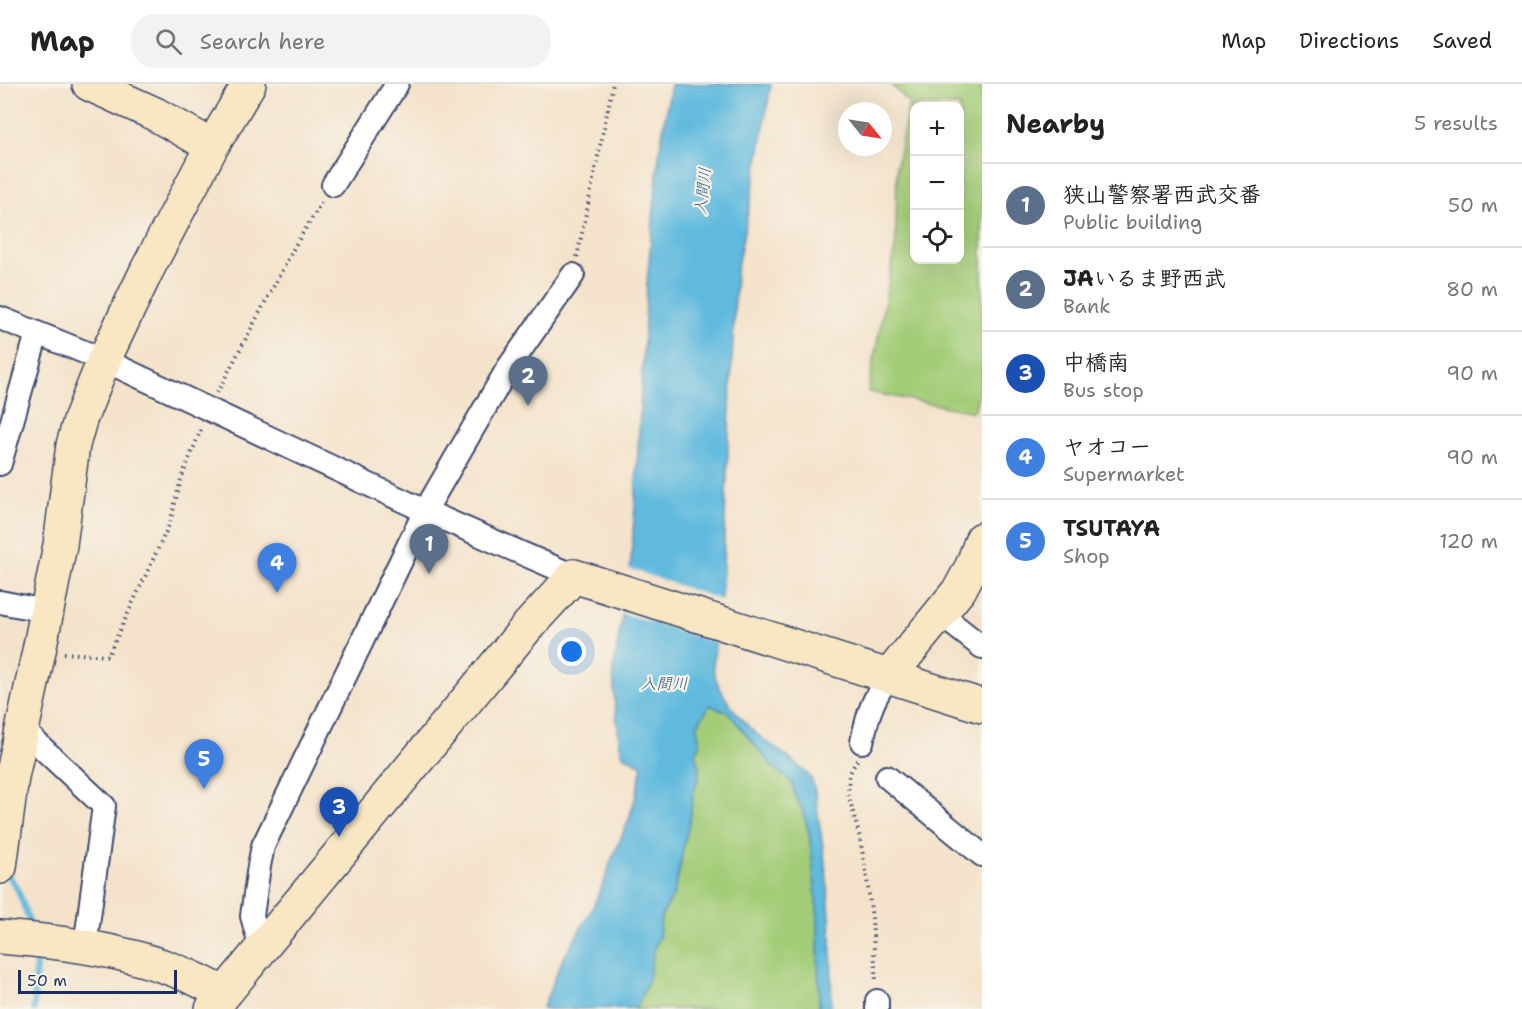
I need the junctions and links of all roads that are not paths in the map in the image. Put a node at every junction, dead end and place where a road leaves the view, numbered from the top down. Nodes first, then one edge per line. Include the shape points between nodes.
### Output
1 (89, 84) edge
2 (249, 84) edge
3 (392, 86) edge
4 (213, 146) junction
5 (333, 185) road end
6 (573, 275) road end
7 (0, 318) edge
8 (37, 333) junction
9 (104, 360) junction
10 (0, 464) edge
11 (425, 511) junction
12 (982, 539) edge
13 (586, 580) junction
14 (971, 586) edge
15 (0, 602) edge
16 (46, 611) junction
17 (940, 614) junction
18 (982, 647) edge
19 (884, 675) junction
20 (982, 706) edge
21 (22, 729) junction
22 (862, 742) road end
23 (887, 777) dead end
24 (982, 855) edge
25 (0, 867) edge
26 (8, 938) edge
27 (71, 945) junction
28 (261, 949) junction
29 (218, 1001) edge

1 - 4 street
2 - 4 street
3 - 5 street
4 - 9 street
6 - 11 street via 508,368
7 - 8 street
8 - 9 street
8 - 10 street
9 - 11 street
9 - 16 street via 73,445 60,545
11 - 13 street
11 - 28 street via 263,846 252,916
12 - 14 street via 972,566
13 - 19 street
13 - 28 street via 528,627
14 - 17 street
15 - 16 street
16 - 21 street
17 - 18 street
17 - 19 street
19 - 20 street
19 - 22 street via 868,713
21 - 25 street
21 - 27 street via 104,806 86,939
23 - 24 street
26 - 27 street
27 - 29 street via 131,956 182,972 203,981
28 - 29 street

